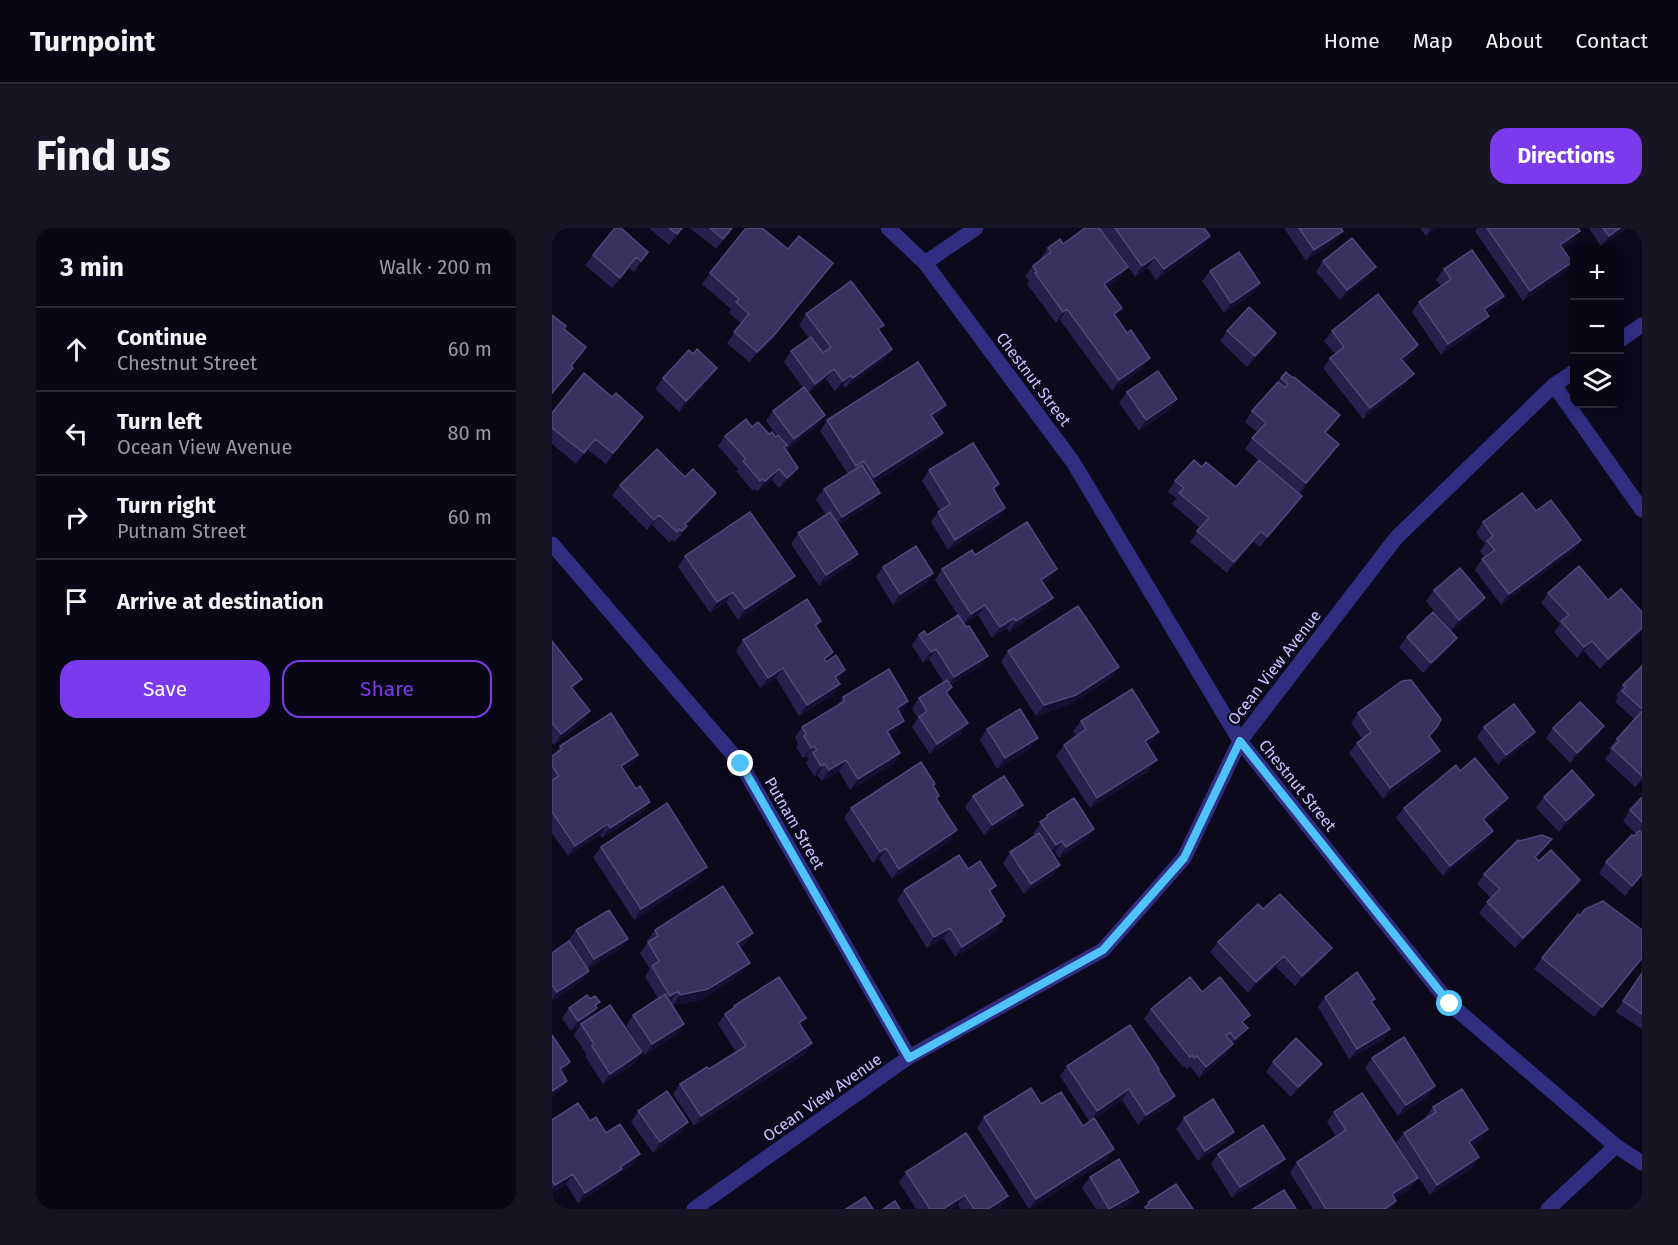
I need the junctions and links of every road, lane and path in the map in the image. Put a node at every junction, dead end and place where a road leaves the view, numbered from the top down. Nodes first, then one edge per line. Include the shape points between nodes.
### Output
1 (888, 228) edge
2 (976, 228) edge
3 (925, 263) junction
4 (1642, 325) edge
5 (1624, 337) edge
6 (1570, 374) edge
7 (1554, 385) junction
8 (1642, 510) edge
9 (552, 544) edge
10 (1240, 741) junction
11 (909, 1058) junction
12 (1616, 1146) junction
13 (1642, 1163) edge
14 (694, 1209) edge
15 (1548, 1209) edge

1 - 3 street, Chestnut Street
2 - 3 street
3 - 10 street, Chestnut Street via 1073,462
4 - 5 street
6 - 7 street, Ocean View Avenue
7 - 8 street
7 - 10 street, Ocean View Avenue via 1396,538
9 - 11 street, Putnam Street via 741,764
10 - 11 street, Ocean View Avenue via 1184,858 1103,950
10 - 12 street, Chestnut Street via 1450,1004
11 - 14 street, Ocean View Avenue
12 - 13 street, Chestnut Street
12 - 15 street

